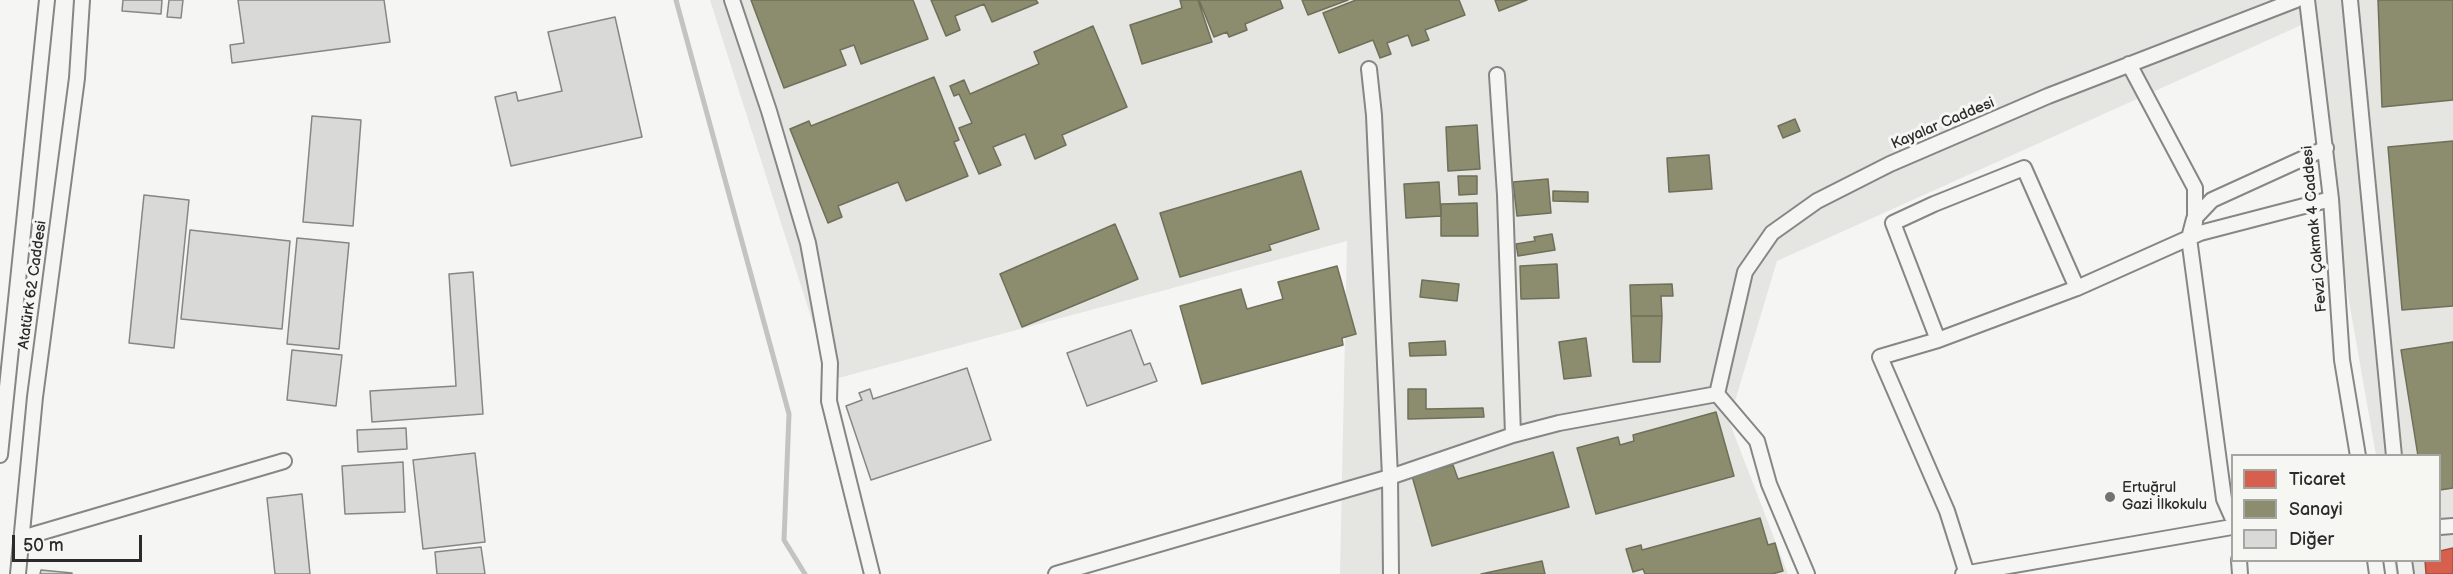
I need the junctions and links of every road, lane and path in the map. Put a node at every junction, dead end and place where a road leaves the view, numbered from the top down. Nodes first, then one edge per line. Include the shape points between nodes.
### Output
1 (47, 0) edge
2 (82, 0) edge
3 (732, 0) edge
4 (2296, 0) edge
5 (2307, 0) edge
6 (2350, 0) edge
7 (2129, 64) junction
8 (1369, 69) dead end
9 (1497, 75) dead end
10 (2325, 148) junction
11 (2331, 199) junction
12 (2194, 219) junction
13 (2194, 236) junction
14 (2077, 288) junction
15 (1938, 340) junction
16 (1717, 394) junction
17 (1513, 435) junction
18 (2358, 454) edge
19 (2394, 454) edge
20 (0, 455) edge
21 (284, 461) dead end
22 (1390, 477) junction
23 (2231, 515) edge
24 (2231, 527) edge
25 (22, 538) junction
26 (18, 574) edge
27 (872, 574) edge
28 (1056, 574) edge
29 (1390, 574) edge
30 (1807, 574) edge
31 (1966, 574) edge

1 - 20 street, Atatürk 62 Caddesi
2 - 25 street, Atatürk 62 Caddesi via 77,78 35,397
3 - 27 street via 808,243 830,363 829,401
4 - 7 street, Kayalar Caddesi
5 - 10 street, Fevzi Çakmak 4 Caddesi
6 - 19 street
7 - 12 street via 2195,188
7 - 16 street, Kayalar Caddesi via 1890,164 1817,201 1772,233 1745,272
8 - 22 street via 1375,126
9 - 17 street
10 - 11 street, Fevzi Çakmak 4 Caddesi
10 - 12 street via 2212,200
11 - 13 street
11 - 18 street, Fevzi Çakmak 4 Caddesi via 2342,360
12 - 13 street
13 - 14 street
13 - 23 street via 2224,499
14 - 15 street
14 - 15 street via 2024,168 1893,223
15 - 31 street via 1880,357 1947,511
16 - 17 street
16 - 30 street via 1757,441 1769,484
17 - 22 street
21 - 25 street
22 - 28 street
22 - 29 street
24 - 31 street
25 - 26 street, Atatürk 62 Caddesi

